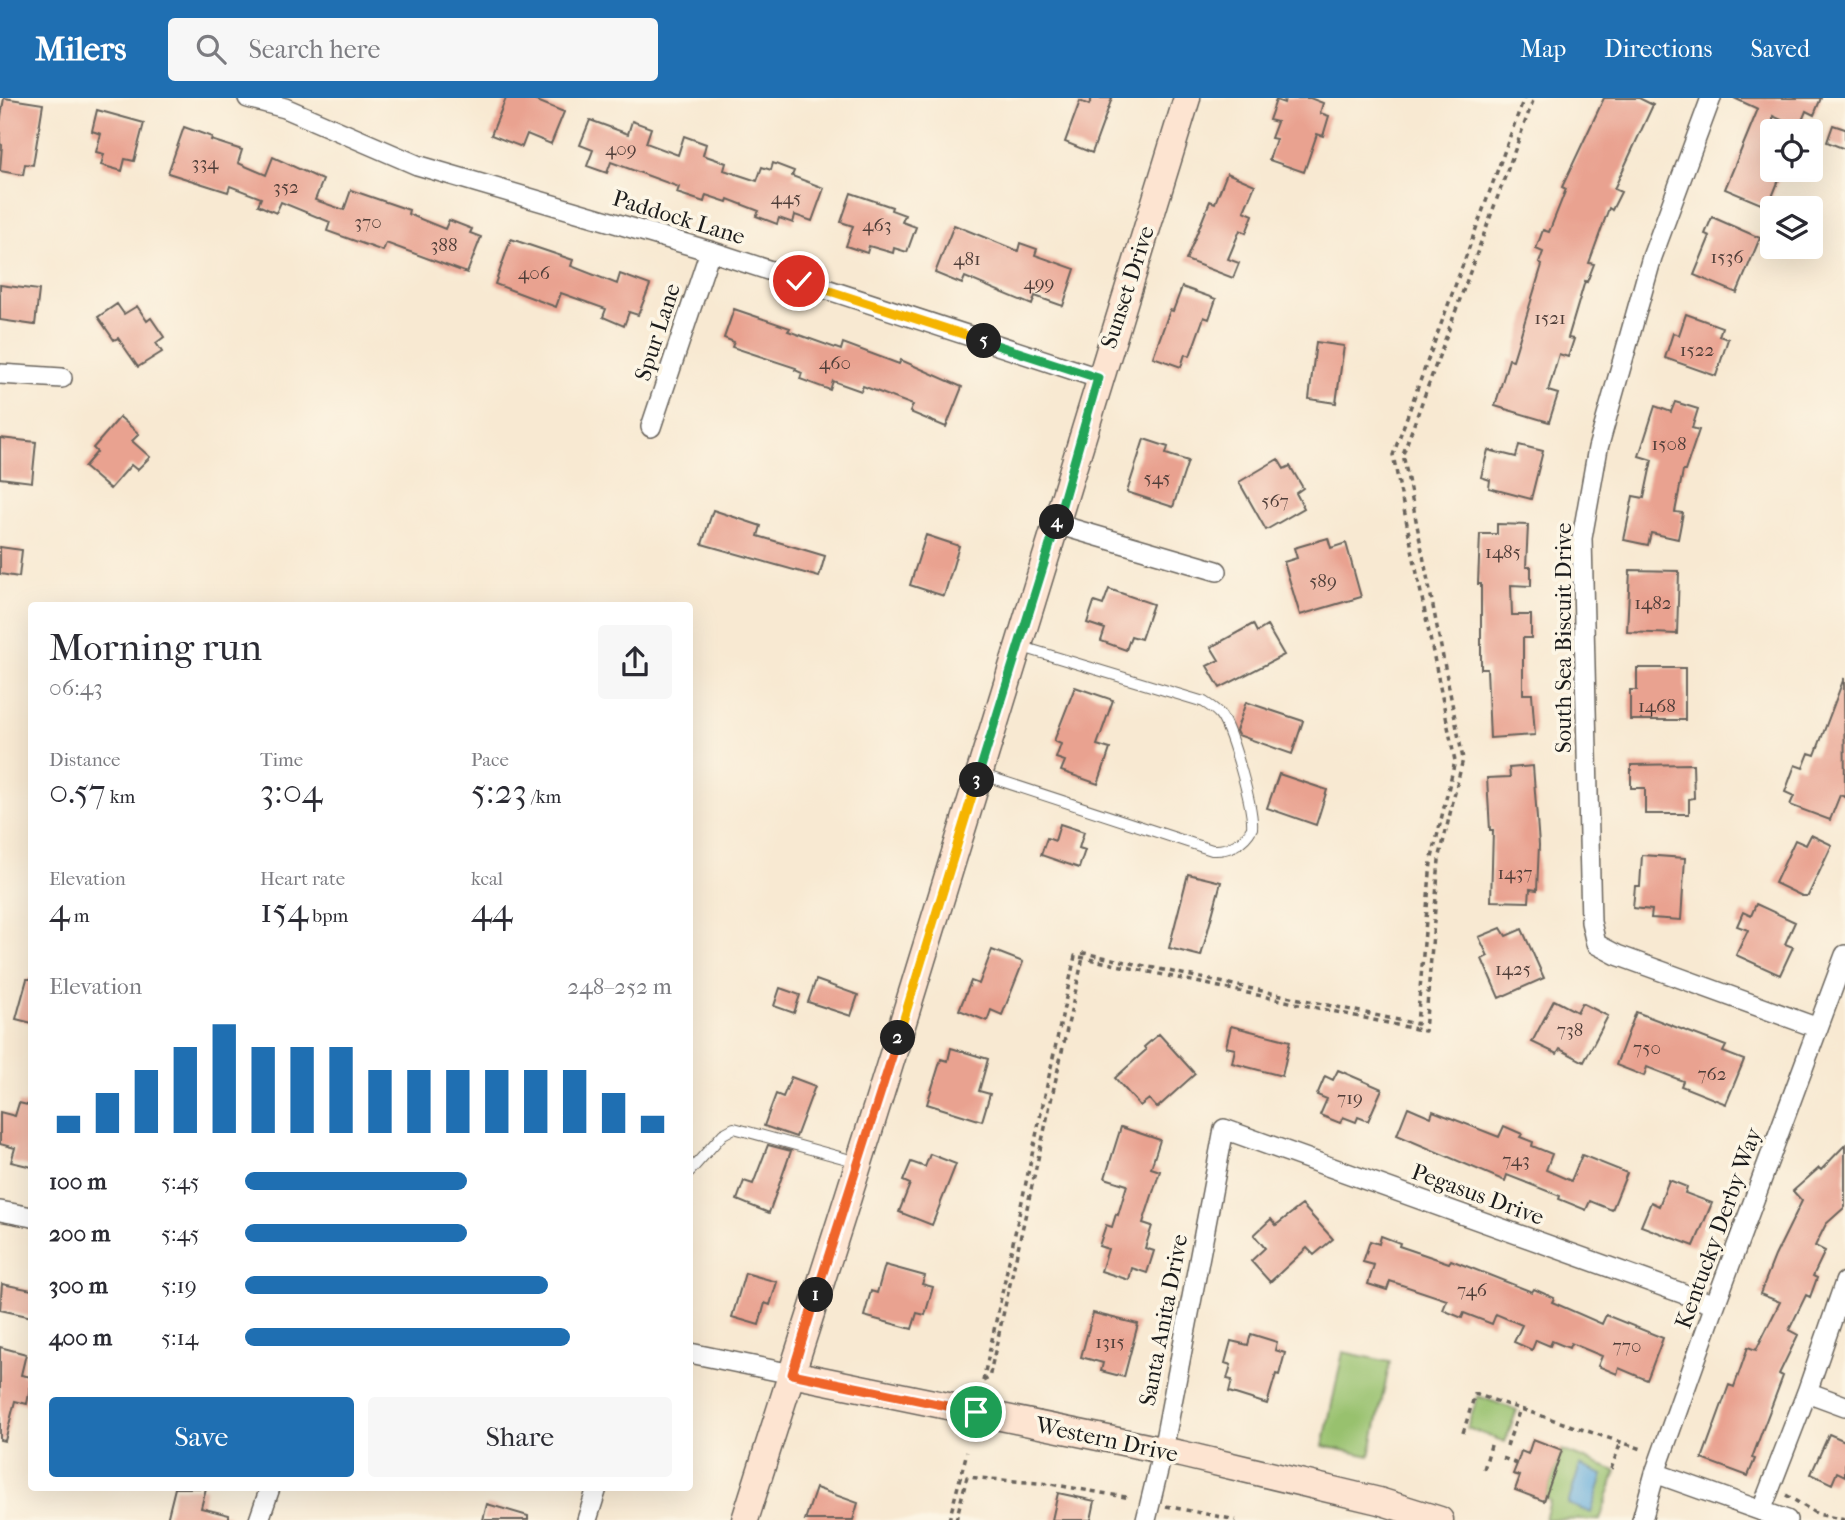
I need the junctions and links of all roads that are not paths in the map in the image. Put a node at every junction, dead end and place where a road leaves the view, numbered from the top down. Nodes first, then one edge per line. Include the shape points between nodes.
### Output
1 (248, 98) edge
2 (1187, 98) edge
3 (1711, 98) edge
4 (710, 251) junction
5 (0, 374) edge
6 (62, 378) dead end
7 (1098, 378) junction
8 (651, 427) dead end
9 (1056, 524) junction
10 (1217, 571) dead end
11 (1019, 646) junction
12 (979, 773) junction
13 (1845, 955) edge
14 (1818, 1028) junction
15 (1224, 1129) joint
16 (859, 1162) junction
17 (693, 1168) edge
18 (0, 1211) edge
19 (28, 1216) edge
20 (1845, 1282) edge
21 (1715, 1305) junction
22 (693, 1354) edge
23 (792, 1374) junction
24 (1807, 1392) junction
25 (1845, 1406) edge
26 (1163, 1450) junction
27 (1655, 1473) junction
28 (269, 1491) edge
29 (596, 1491) edge
30 (1761, 1511) junction
31 (259, 1520) edge
32 (587, 1520) edge
33 (745, 1520) edge
34 (1146, 1520) edge
35 (1440, 1520) edge
36 (1642, 1520) edge
37 (1787, 1520) edge

1 - 4 street, Paddock Lane via 285,108 417,165
2 - 7 main road, Sunset Drive
3 - 14 street, South Sea Biscuit Drive via 1652,257 1598,448 1582,538 1591,922 1596,944 1617,955
4 - 7 street, Paddock Lane
4 - 8 street, Spur Lane
5 - 6 street
7 - 9 main road, Sunset Drive
9 - 10 street
9 - 11 main road, Sunset Drive
11 - 12 main road, Sunset Drive
11 - 12 lane via 1213,707 1226,725 1251,802 1252,828 1240,843 1212,850
12 - 16 main road, Sunset Drive
13 - 14 street, Kentucky Derby Way
14 - 21 street, Kentucky Derby Way
15 - 21 street, Pegasus Drive
15 - 26 street, Santa Anita Drive
16 - 17 lane via 734,1128
16 - 23 main road, Sunset Drive
18 - 19 street
20 - 24 street
21 - 27 street, Kentucky Derby Way
22 - 23 street, Western Drive
23 - 26 main road, Western Drive
23 - 33 main road, Sunset Drive
24 - 25 street
24 - 30 street
26 - 34 street, Santa Anita Drive
26 - 35 main road, Western Drive
27 - 30 street
27 - 36 street, Kentucky Derby Way
28 - 31 street
29 - 32 street
30 - 37 street

